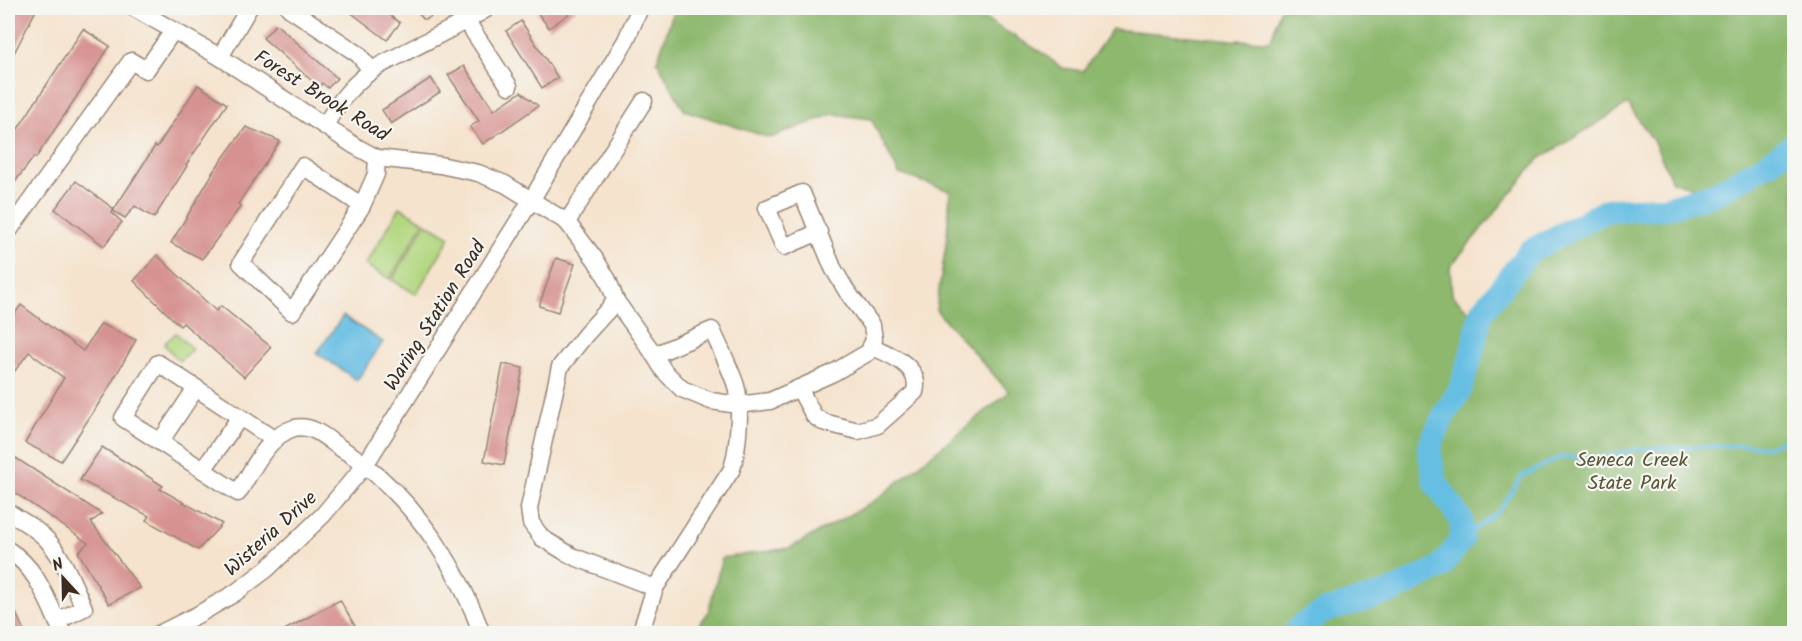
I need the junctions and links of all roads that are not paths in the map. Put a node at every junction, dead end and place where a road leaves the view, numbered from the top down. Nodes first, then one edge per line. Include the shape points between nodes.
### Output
1 (134, 8) edge
2 (249, 8) edge
3 (289, 8) edge
4 (488, 8) edge
5 (640, 8) edge
6 (463, 14) edge
7 (173, 31) junction
8 (220, 57) junction
9 (371, 70) junction
10 (509, 86) dead end
11 (644, 101) dead end
12 (325, 125) junction
13 (377, 158) junction
14 (532, 199) junction
15 (362, 206) junction
16 (567, 222) junction
17 (8, 232) edge
18 (819, 232) dead end
19 (616, 301) junction
20 (871, 346) junction
21 (654, 354) junction
22 (196, 388) junction
23 (799, 388) junction
24 (738, 405) junction
25 (240, 417) junction
26 (275, 440) junction
27 (160, 442) junction
28 (365, 465) junction
29 (203, 470) junction
30 (8, 512) edge
31 (8, 550) edge
32 (655, 588) junction
33 (60, 627) edge
34 (159, 633) edge
35 (482, 633) edge
36 (640, 633) edge

1 - 7 street, Forest Brook Road
2 - 8 street
3 - 9 street via 358,54
4 - 6 street
5 - 14 street, Waring Station Road via 626,40
6 - 9 street via 426,41
6 - 10 street
7 - 8 street, Forest Brook Road
7 - 17 street via 146,70 131,61
8 - 12 street, Forest Brook Road
9 - 12 street via 341,99
11 - 16 street
12 - 13 street, Forest Brook Road
13 - 14 street, Forest Brook Road via 478,173
13 - 15 street via 376,174
14 - 16 street, Forest Brook Road
14 - 28 street, Waring Station Road
15 - 15 street via 292,312 242,263 303,166
16 - 19 street, Forest Brook Road via 595,259
18 - 20 street via 833,268 872,325
19 - 21 street, Forest Brook Road
19 - 32 street via 560,367 529,508 531,523 542,538 572,556
20 - 23 street, Forest Brook Road via 869,352 849,365
20 - 23 street via 906,364 917,385 915,392 878,425 858,431 823,422 814,416
21 - 24 street, Forest Brook Road via 682,389 711,401
21 - 24 street via 712,330 736,387
22 - 25 street
22 - 27 street
22 - 27 street via 158,363 123,418
23 - 24 street, Forest Brook Road via 770,401
24 - 32 street via 737,452 732,469
25 - 26 street
25 - 29 street
26 - 28 street via 295,428 311,428
26 - 29 street via 238,493
27 - 29 street
28 - 34 street, Wisteria Drive via 323,515 267,569 235,593
28 - 35 street via 414,513 449,561
30 - 33 street via 49,542 84,608
31 - 33 street via 32,571
32 - 36 street

